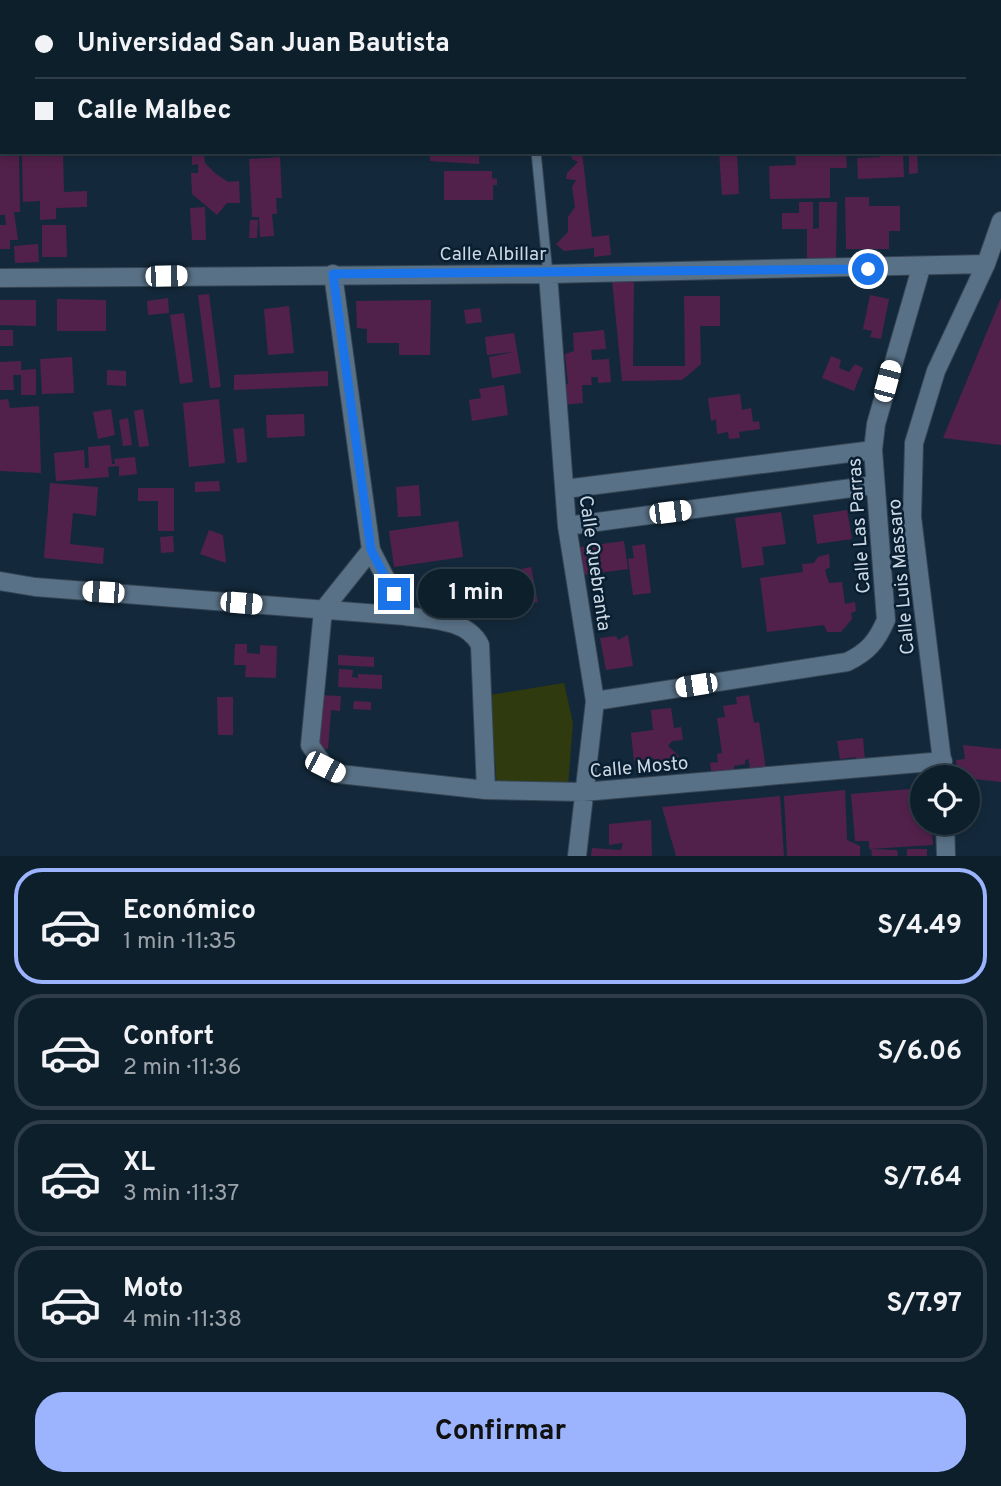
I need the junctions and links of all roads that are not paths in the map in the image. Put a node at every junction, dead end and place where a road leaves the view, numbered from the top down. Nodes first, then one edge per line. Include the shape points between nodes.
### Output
1 (536, 154) edge
2 (999, 230) edge
3 (986, 264) junction
4 (921, 268) junction
5 (333, 274) junction
6 (548, 274) junction
7 (0, 278) edge
8 (873, 450) junction
9 (874, 485) junction
10 (565, 489) junction
11 (567, 526) junction
12 (371, 550) junction
13 (0, 581) edge
14 (323, 610) junction
15 (405, 616) junction
16 (595, 701) junction
17 (943, 765) edge
18 (910, 771) edge
19 (486, 790) junction
20 (583, 792) junction
21 (945, 835) edge
22 (577, 856) edge
23 (946, 856) edge

1 - 6 lane
2 - 3 street, Calle Luis Massaro
3 - 4 street, Calle Albillar
3 - 17 street, Calle Luis Massaro via 936,371 914,443 912,517
4 - 6 street, Calle Albillar
4 - 8 street, Calle Las Parras via 876,424
5 - 6 street, Calle Albillar
5 - 7 street, Calle Albillar
5 - 12 street
6 - 10 street, Calle Quebranta
8 - 9 street, Calle Las Parras
8 - 10 street
9 - 11 street
9 - 16 street, Calle Las Parras via 886,620 878,640 863,654 847,662
10 - 11 street, Calle Quebranta
11 - 16 street, Calle Quebranta
12 - 14 street
12 - 15 street
13 - 14 street
14 - 15 street
14 - 19 street, Calle Mosto via 310,745 325,767 339,774
15 - 19 street via 474,632 480,645
16 - 20 street, Calle Quebranta
18 - 20 street, Calle Mosto
19 - 20 street, Calle Mosto
20 - 22 street, Calle Quebranta
21 - 23 street

